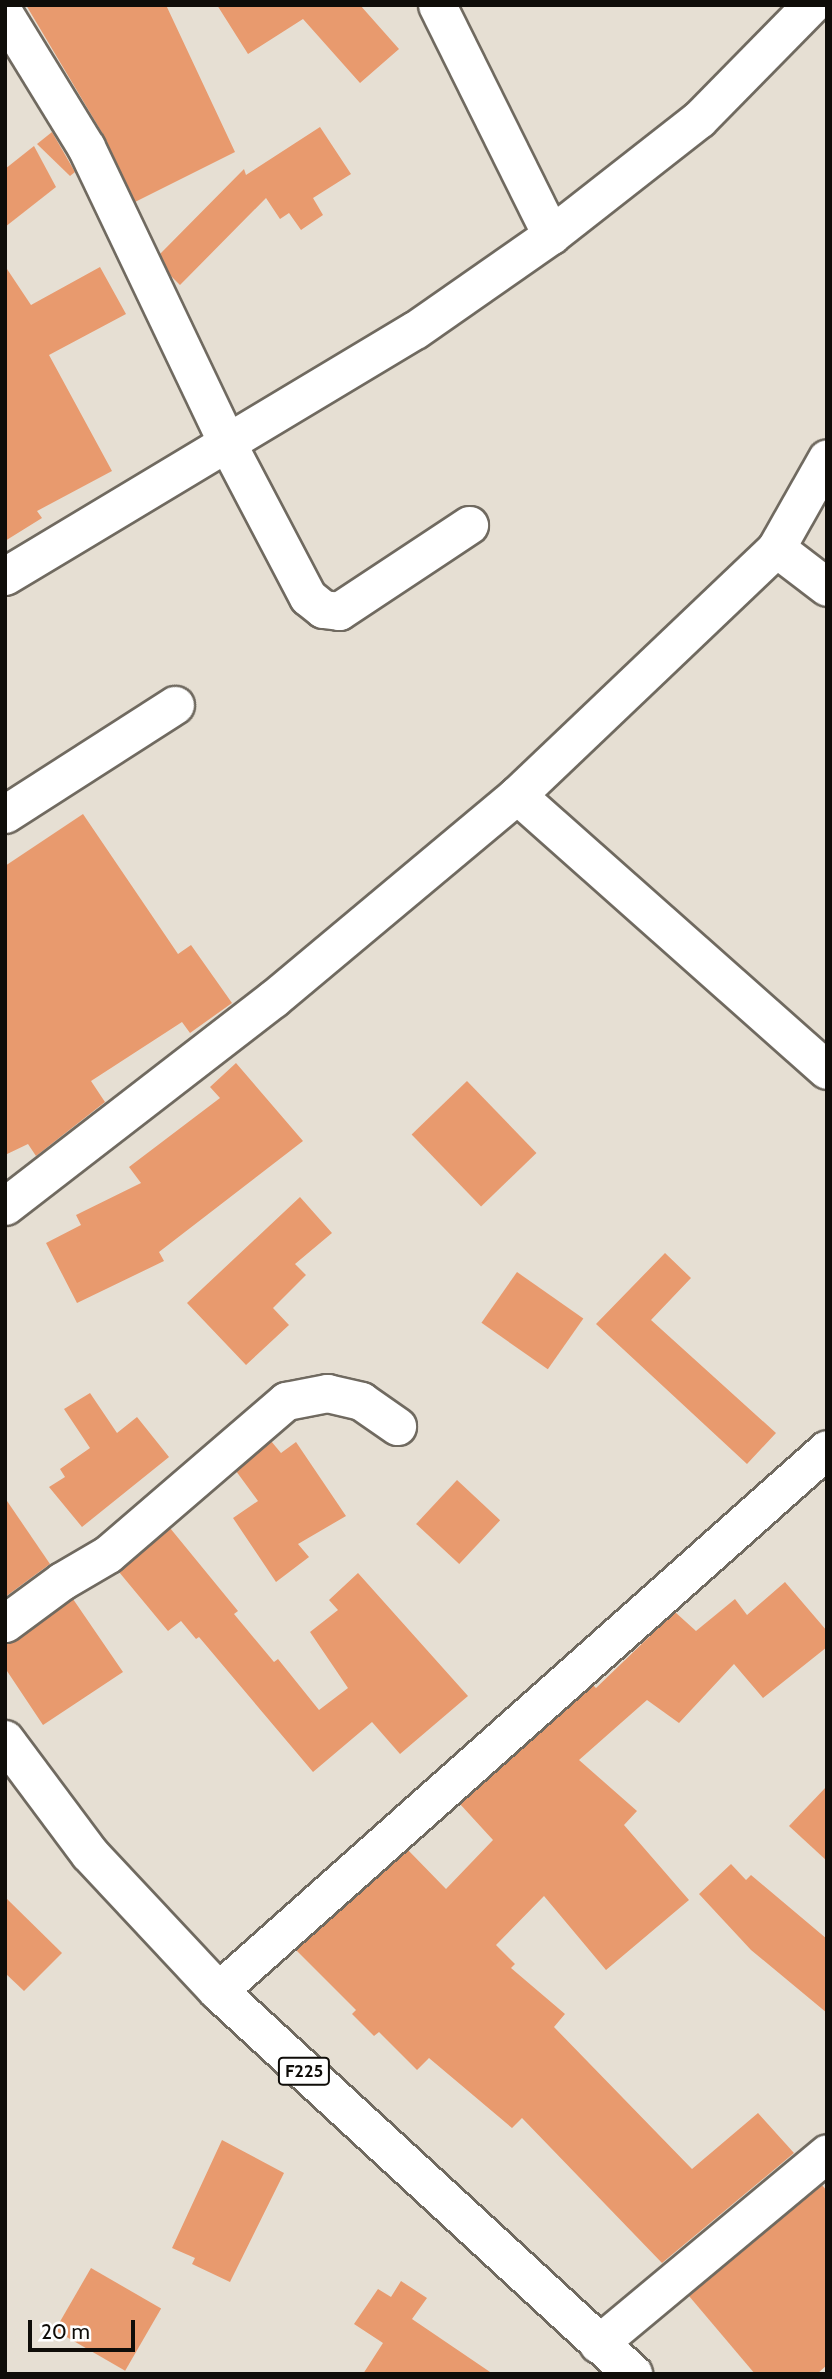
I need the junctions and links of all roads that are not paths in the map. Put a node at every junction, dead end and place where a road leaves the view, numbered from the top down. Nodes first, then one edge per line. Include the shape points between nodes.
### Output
1 (437, 5) edge
2 (811, 5) edge
3 (5, 15) edge
4 (551, 235) junction
5 (227, 443) junction
6 (827, 458) edge
7 (469, 525) dead end
8 (775, 548) junction
9 (5, 576) edge
10 (827, 587) edge
11 (176, 705) dead end
12 (517, 795) junction
13 (5, 814) edge
14 (827, 1070) edge
15 (5, 1206) edge
16 (397, 1426) dead end
17 (827, 1449) edge
18 (5, 1623) edge
19 (5, 1740) edge
20 (218, 1991) junction
21 (827, 2153) edge
22 (598, 2344) junction
23 (633, 2374) edge

1 - 4 street
2 - 4 street via 699,120
3 - 5 street via 86,147
4 - 5 street via 415,330
5 - 7 street via 308,597 323,609 339,611
5 - 9 street
6 - 8 street
8 - 10 street
8 - 12 street
11 - 13 street
12 - 14 street
12 - 15 street via 273,999
16 - 18 street via 361,1401 327,1393 286,1401 108,1554
17 - 20 street
19 - 20 main road, F225 via 90,1854
20 - 22 main road, F225
21 - 22 street
22 - 23 main road, F225

